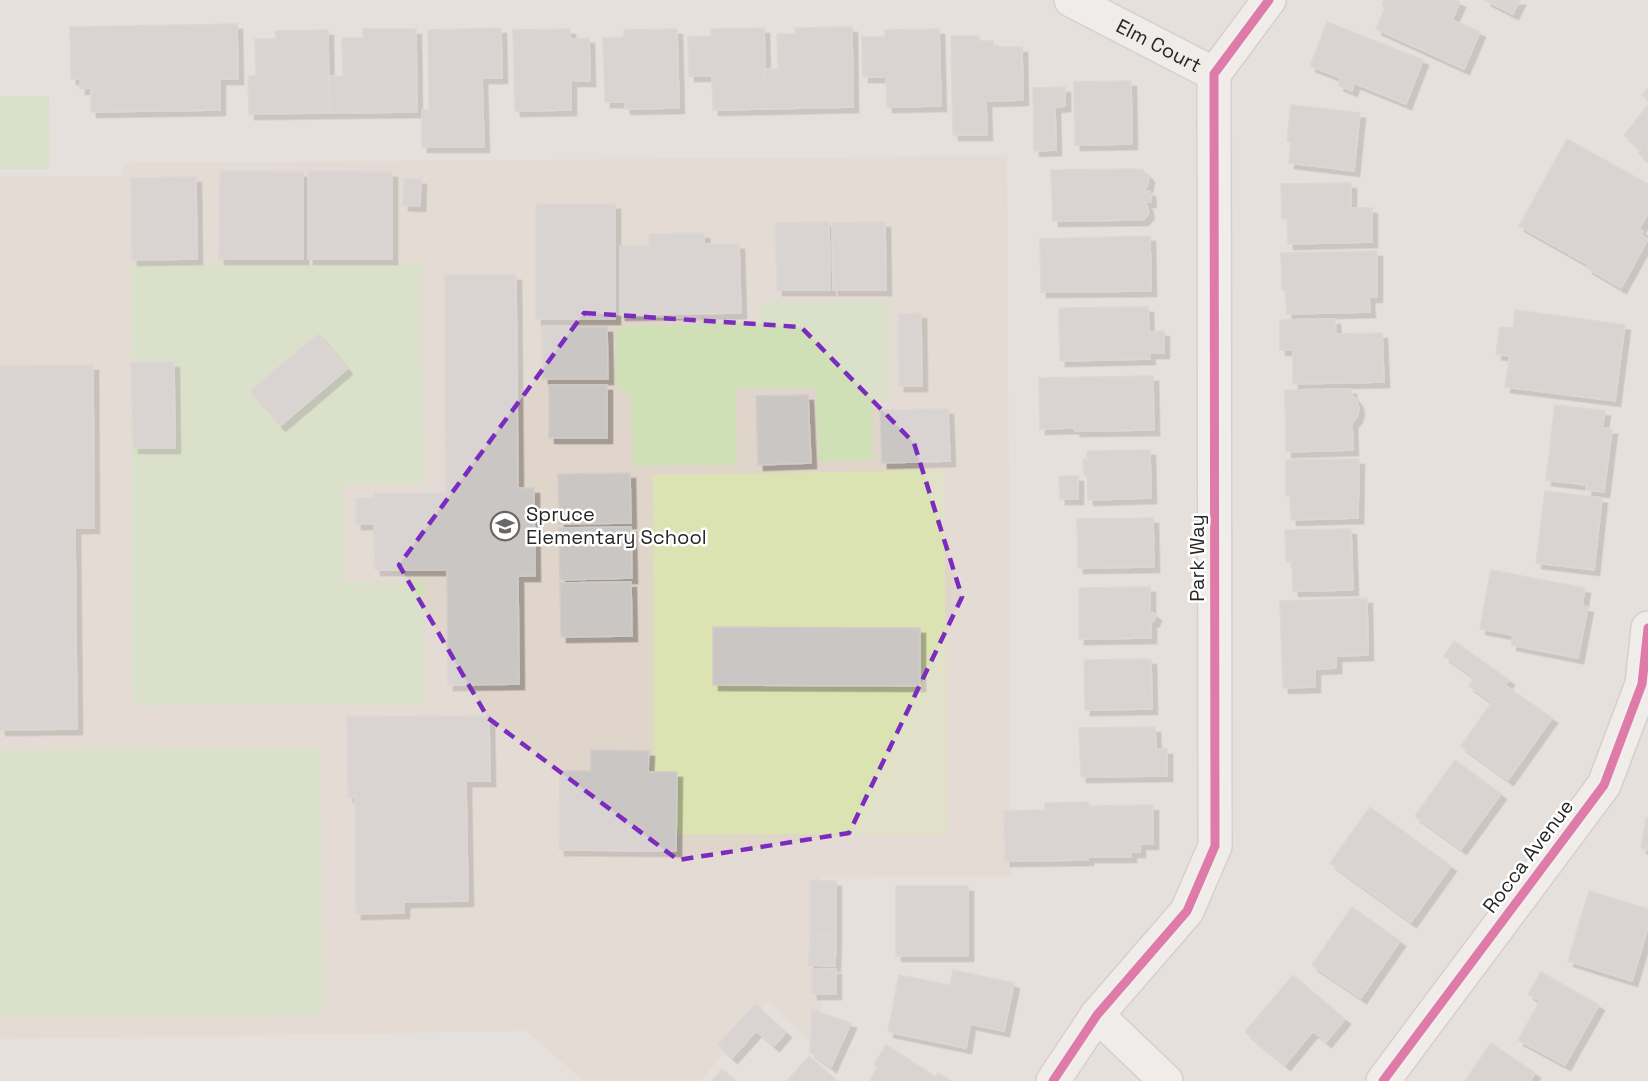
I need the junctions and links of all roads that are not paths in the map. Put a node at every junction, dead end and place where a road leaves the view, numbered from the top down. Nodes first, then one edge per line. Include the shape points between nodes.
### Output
1 (1071, 0) edge
2 (1269, 0) edge
3 (1214, 74) junction
4 (1648, 628) edge
5 (1097, 1015) junction
6 (1053, 1081) edge
7 (1166, 1081) edge
8 (1383, 1081) edge

1 - 3 street, Elm Court
2 - 3 street
3 - 5 street, Park Way via 1215,846 1187,911
4 - 8 street, Rocca Avenue via 1642,684 1604,785
5 - 6 street, Park Way
5 - 7 street

